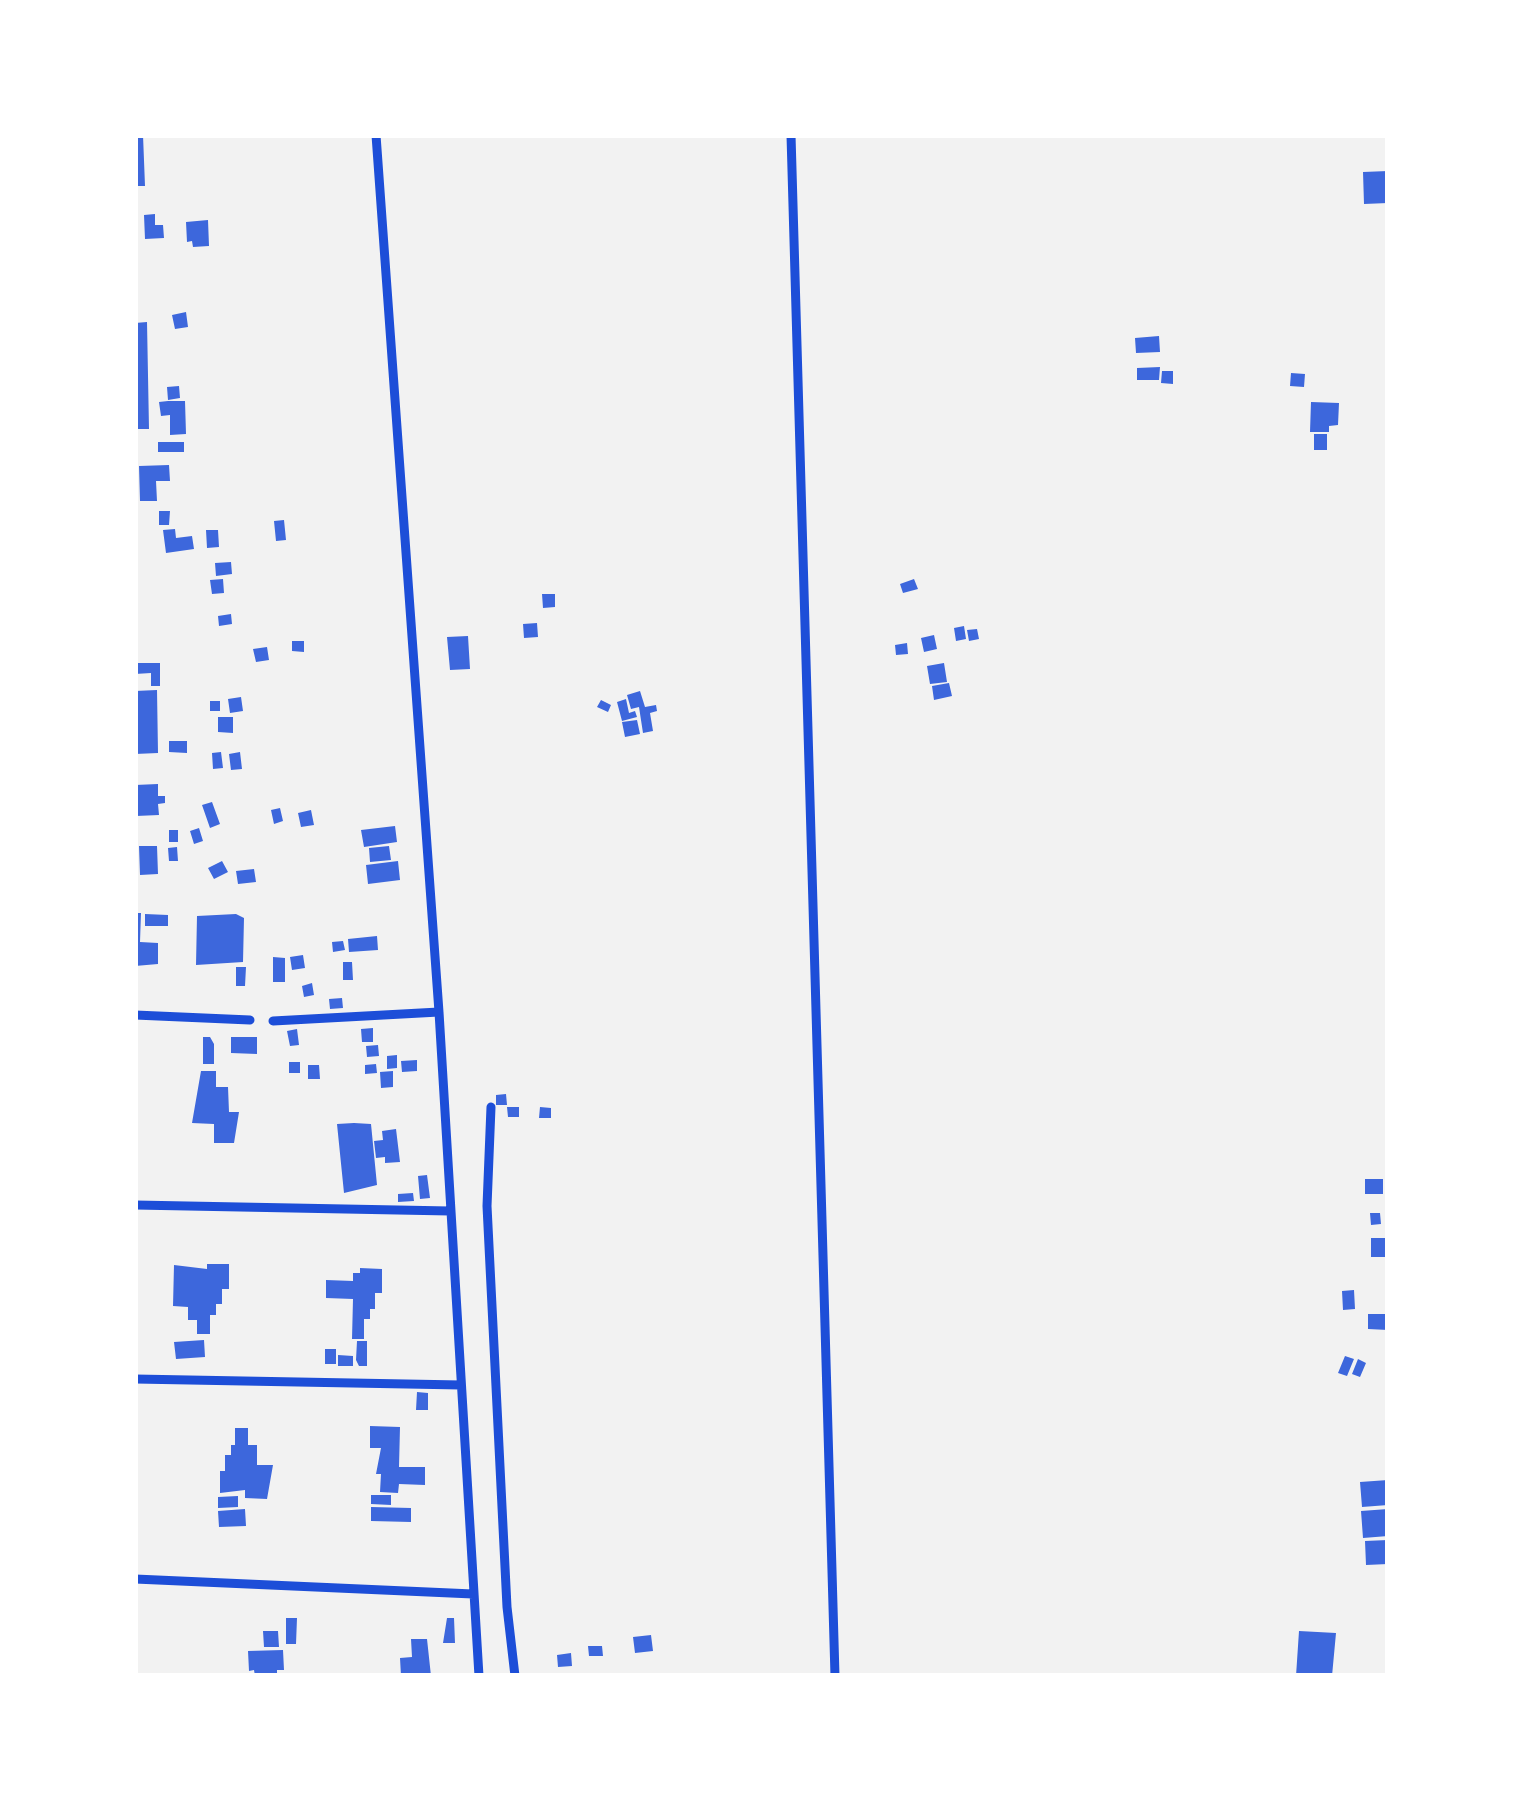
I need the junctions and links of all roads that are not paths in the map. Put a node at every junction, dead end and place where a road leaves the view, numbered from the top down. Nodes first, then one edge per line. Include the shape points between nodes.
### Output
1 (376, 135) edge
2 (791, 135) edge
3 (439, 1012) junction
4 (135, 1015) edge
5 (250, 1020) dead end
6 (273, 1021) dead end
7 (491, 1107) dead end
8 (135, 1205) edge
9 (450, 1211) junction
10 (135, 1380) edge
11 (462, 1385) junction
12 (135, 1579) edge
13 (473, 1594) junction
14 (479, 1676) edge
15 (515, 1676) edge
16 (835, 1676) edge

1 - 3 street
2 - 16 street
3 - 6 street
3 - 9 street
4 - 5 street
7 - 15 street via 487,1206
8 - 9 street
9 - 11 street
10 - 11 street
11 - 13 street
12 - 13 street
13 - 14 street

